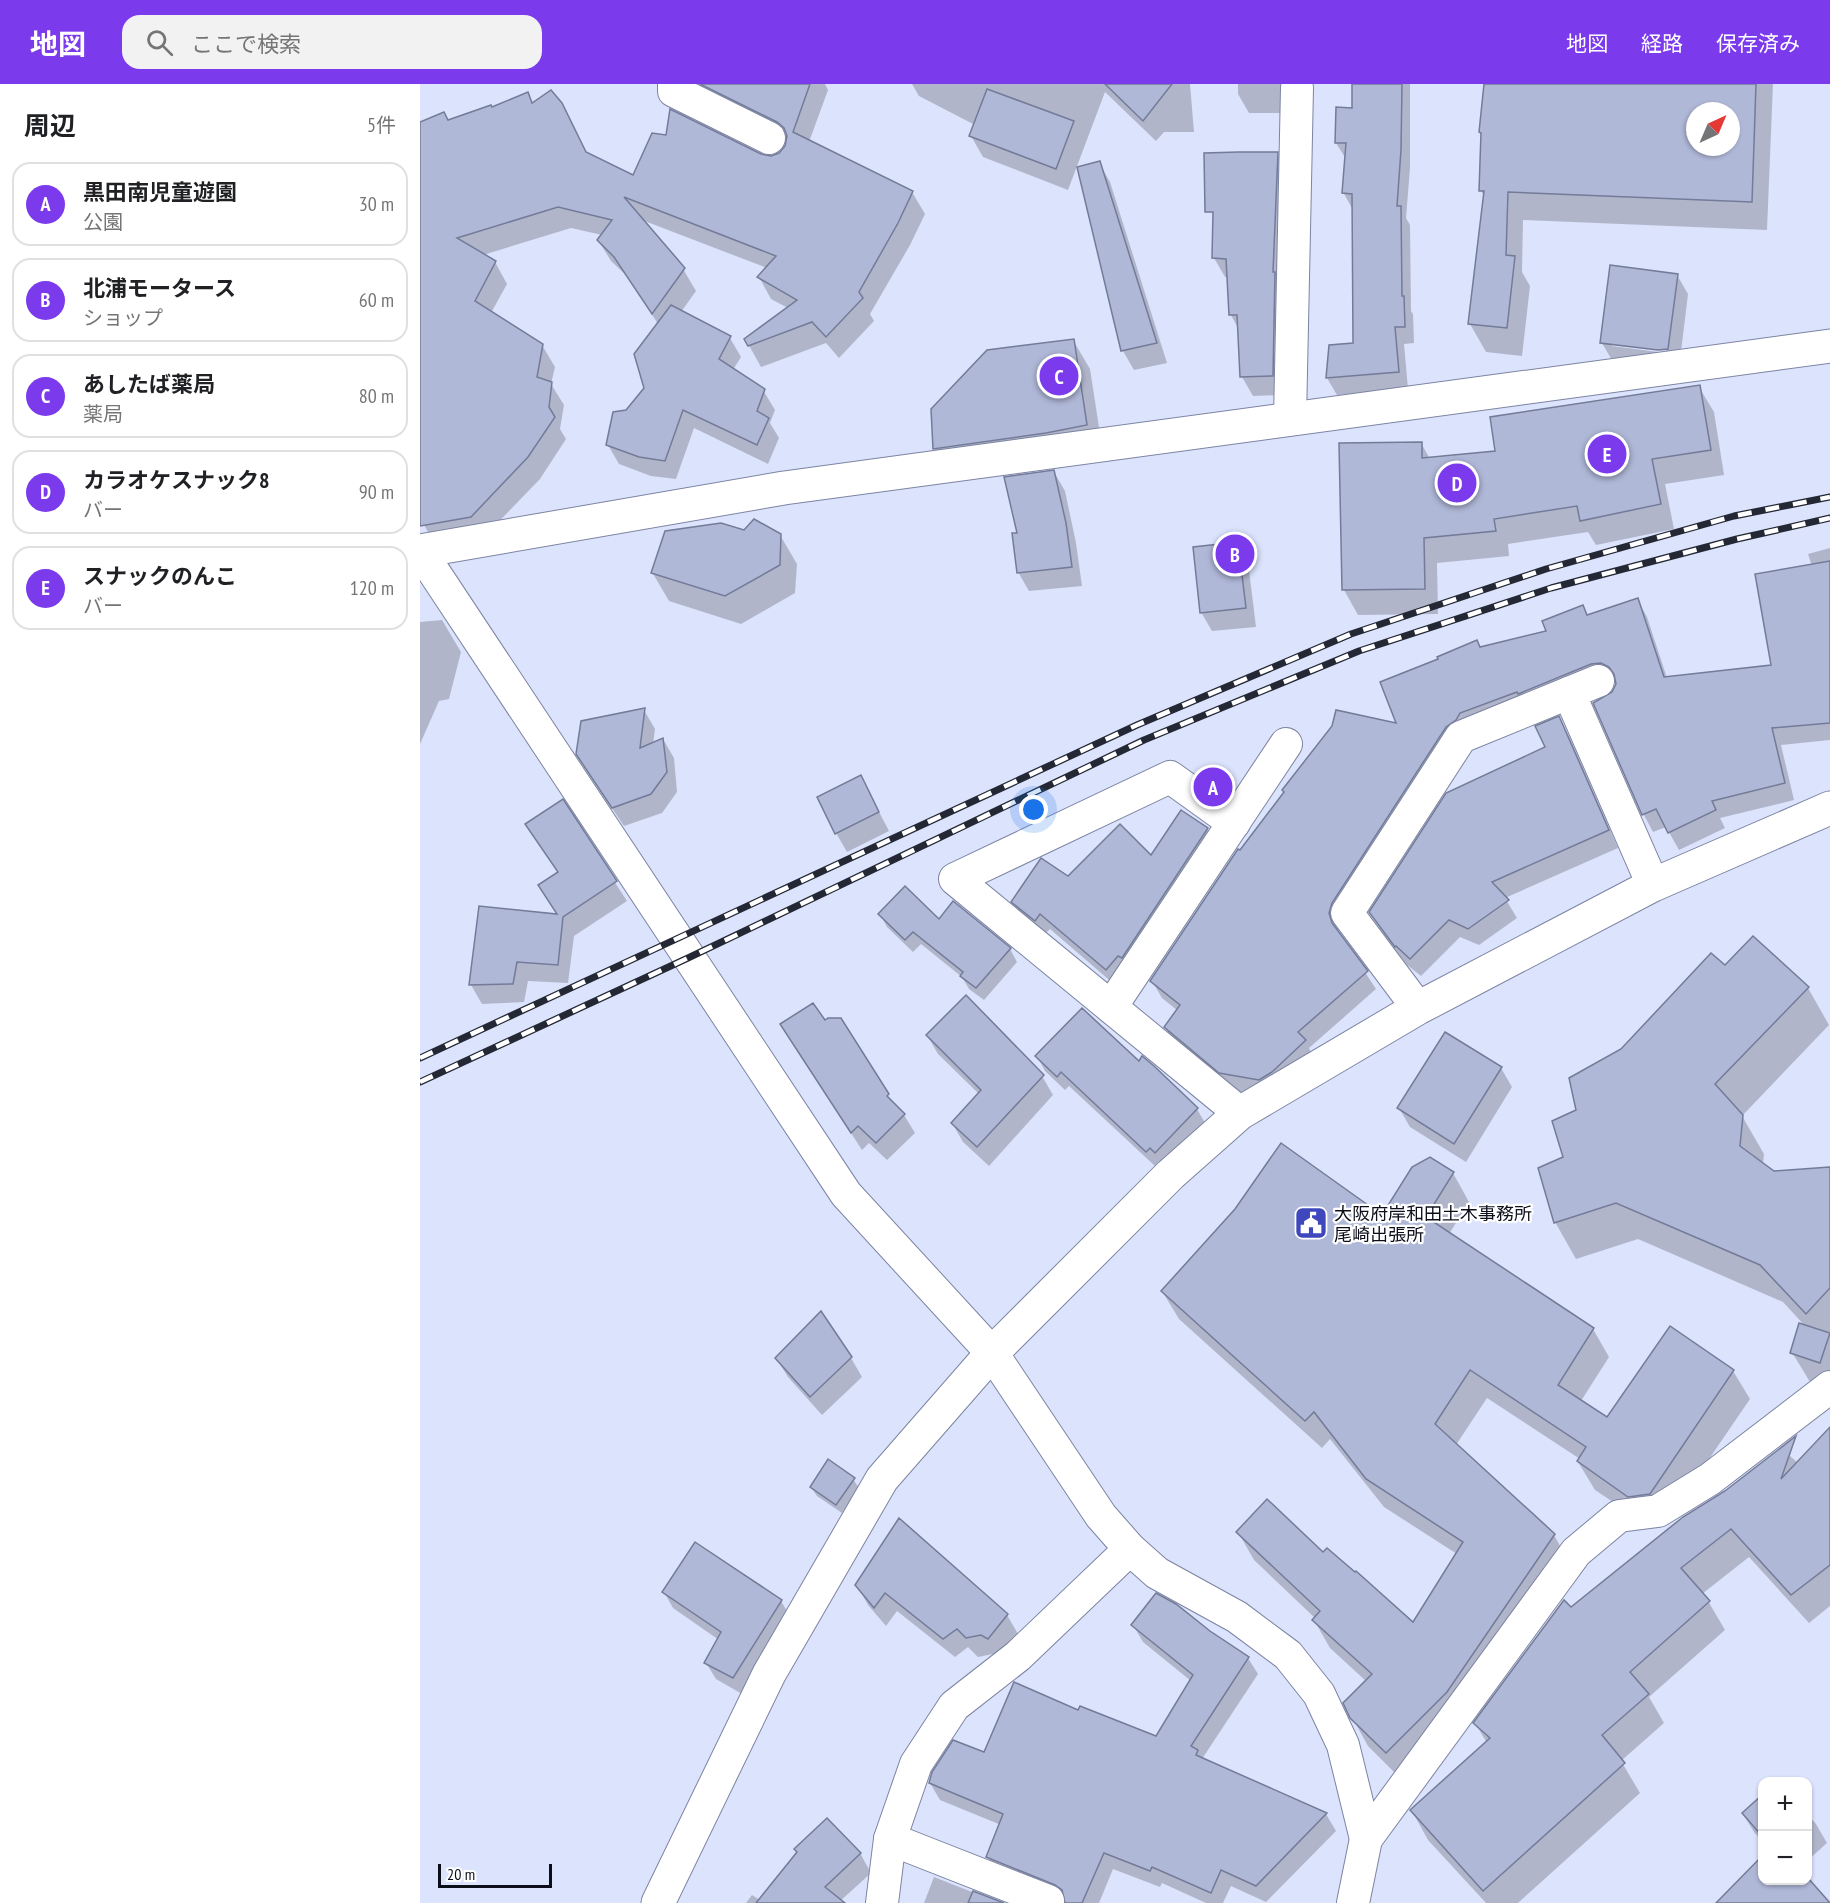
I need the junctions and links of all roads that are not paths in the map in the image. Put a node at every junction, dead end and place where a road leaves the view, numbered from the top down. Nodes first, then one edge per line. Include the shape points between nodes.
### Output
1 (674, 84) edge
2 (1297, 88) dead end
3 (769, 138) dead end
4 (1830, 346) edge
5 (1290, 419) junction
6 (420, 551) edge
7 (1598, 681) dead end
8 (1569, 693) junction
9 (1286, 744) dead end
10 (1830, 808) edge
11 (1233, 823) junction
12 (1653, 885) junction
13 (1111, 1007) junction
14 (1418, 1008) junction
15 (1240, 1113) junction
16 (992, 1353) junction
17 (1830, 1387) edge
18 (1130, 1549) junction
19 (890, 1839) junction
20 (1365, 1839) junction
21 (1048, 1901) dead end
22 (658, 1903) edge
23 (882, 1903) edge
24 (1353, 1903) edge

1 - 3 street via 674,92
2 - 5 street
4 - 5 street
5 - 6 street via 784,488
6 - 16 street via 846,1194
7 - 8 street
8 - 12 street
8 - 14 street via 1461,737 1347,913
9 - 11 street
10 - 12 street
11 - 13 street
11 - 13 street via 1170,777 955,879
12 - 14 street
13 - 15 street
14 - 15 street
15 - 16 street via 1170,1174
16 - 18 street via 1101,1516
16 - 22 street via 882,1479 769,1674
17 - 20 street via 1710,1479 1658,1511 1619,1516 1576,1552
18 - 19 street via 1018,1656 954,1706 916,1764
18 - 20 street via 1157,1573 1237,1617 1288,1655 1319,1694 1343,1745
19 - 21 street
19 - 23 street
20 - 24 street

